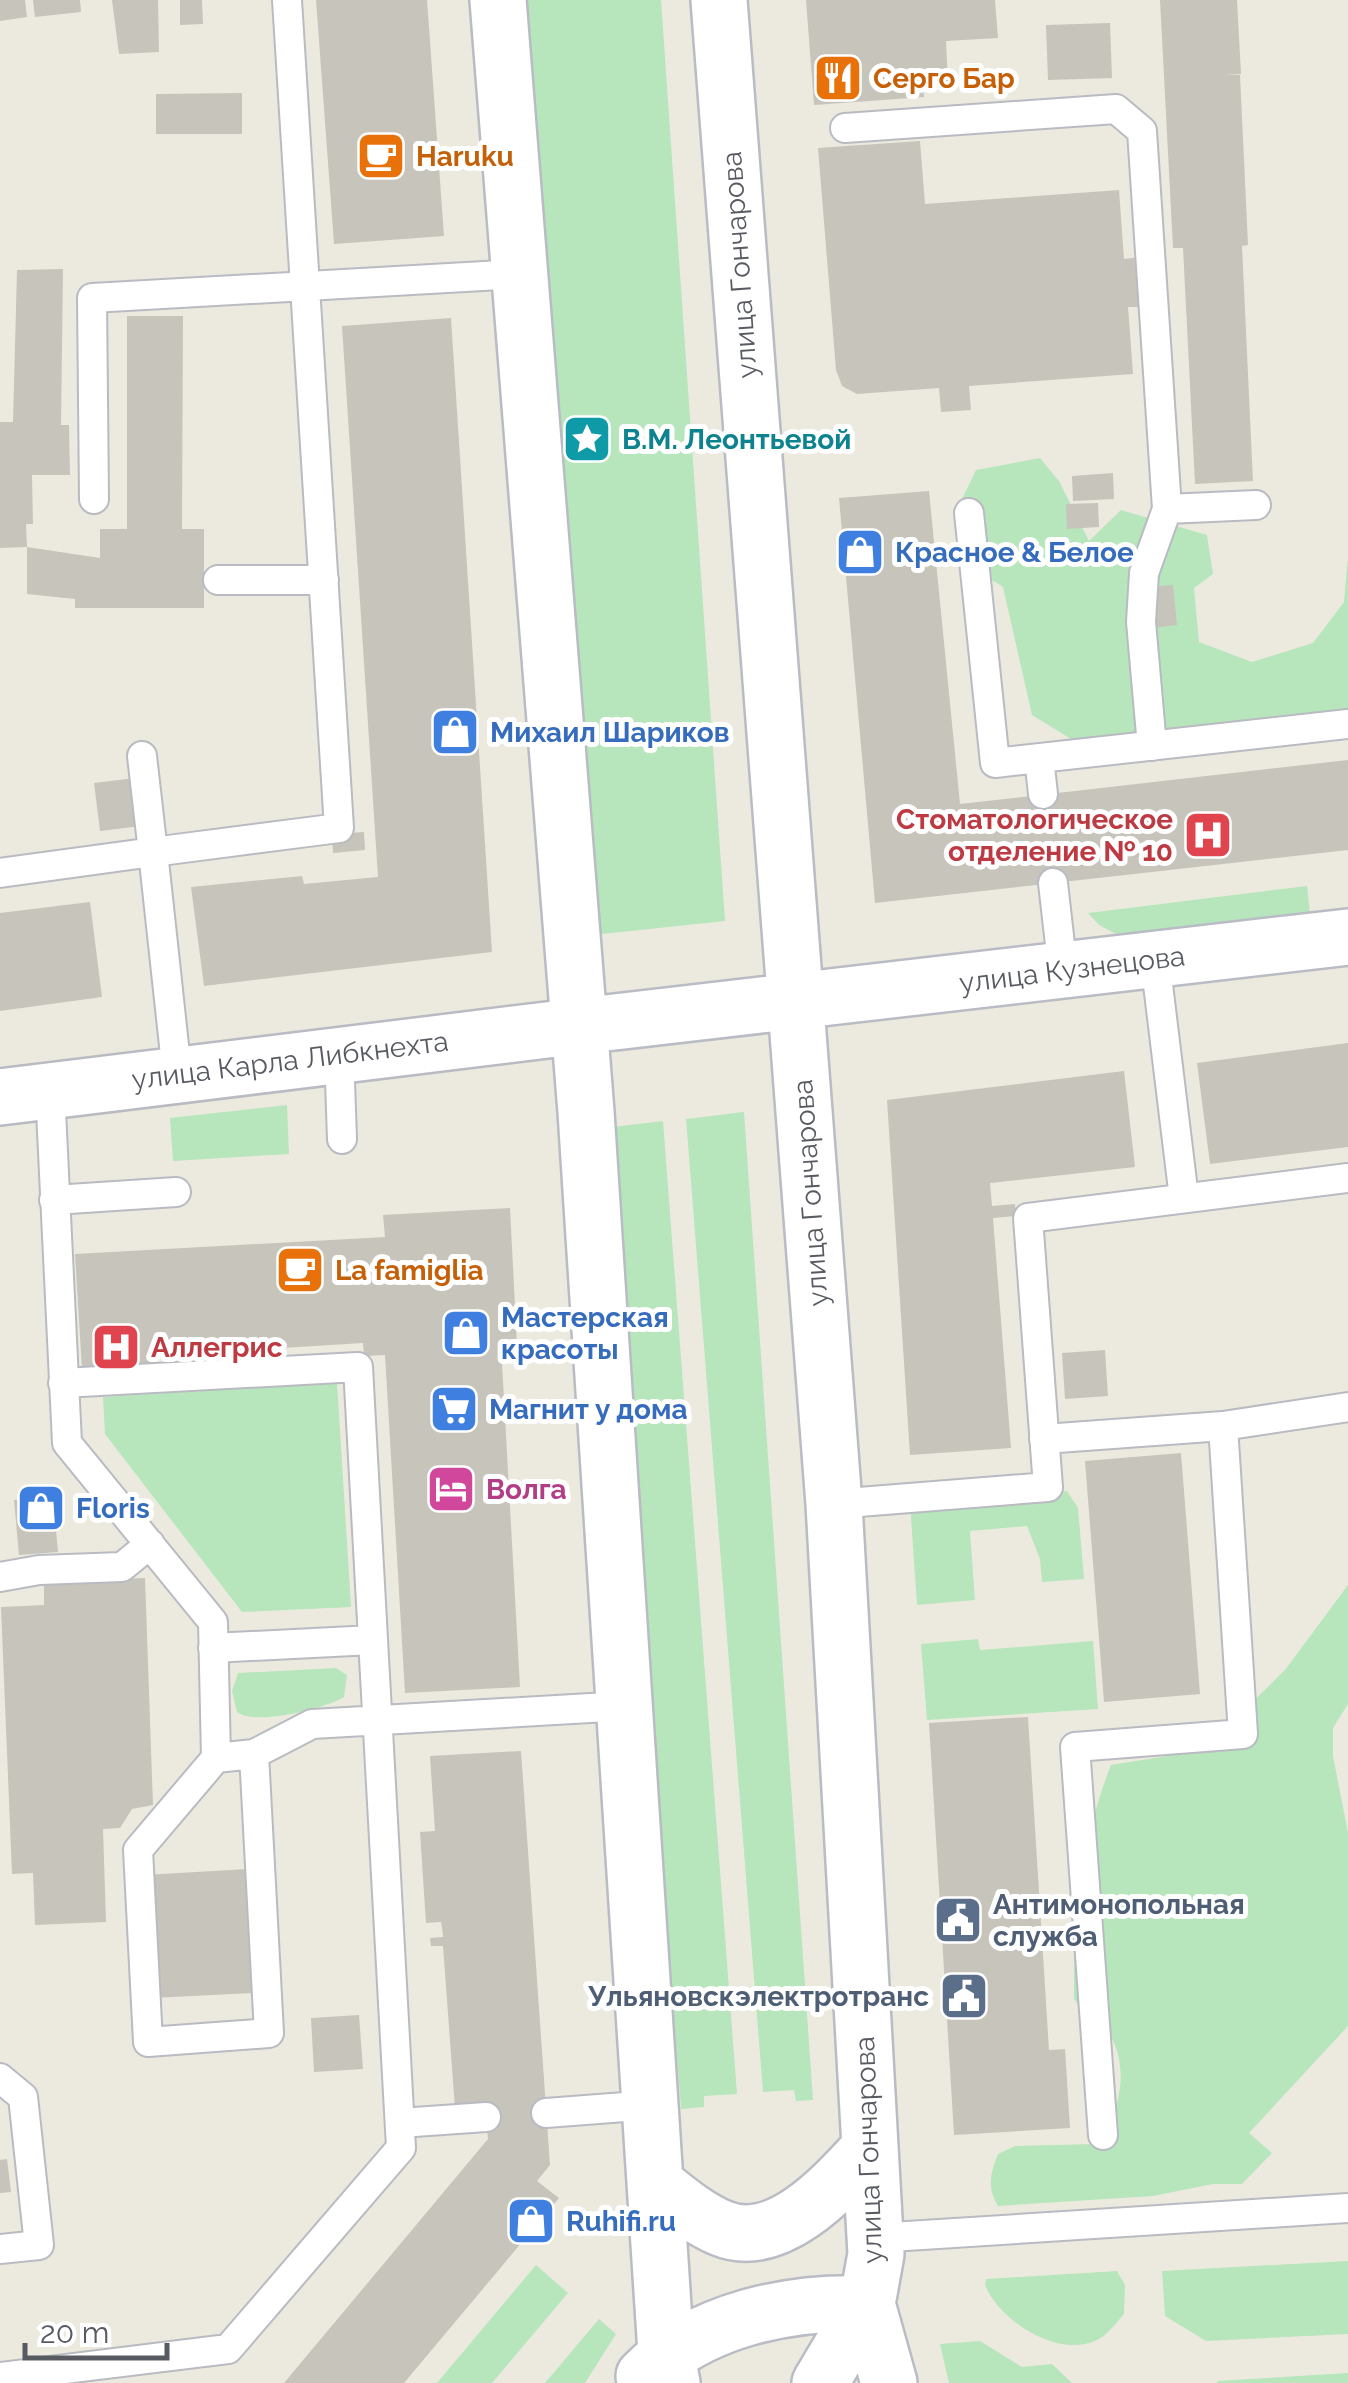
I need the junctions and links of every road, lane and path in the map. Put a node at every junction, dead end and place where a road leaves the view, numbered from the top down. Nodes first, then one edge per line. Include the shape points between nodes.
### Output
1 (286, 0) edge
2 (498, 0) edge
3 (719, 0) edge
4 (845, 128) dead end
5 (520, 274) junction
6 (306, 287) junction
7 (94, 498) dead end
8 (1256, 505) dead end
9 (1167, 509) junction
10 (969, 513) dead end
11 (218, 580) dead end
12 (324, 580) junction
13 (1348, 724) edge
14 (1152, 746) junction
15 (142, 756) dead end
16 (1039, 758) junction
17 (1043, 794) dead end
18 (153, 852) junction
19 (0, 872) edge
20 (1053, 884) dead end
21 (1348, 937) edge
22 (1155, 960) junction
23 (1063, 971) junction
24 (796, 1002) junction
25 (580, 1026) junction
26 (339, 1052) junction
27 (177, 1073) junction
28 (25, 1094) edge
29 (342, 1139) dead end
30 (1348, 1178) edge
31 (176, 1192) dead end
32 (1184, 1198) junction
33 (54, 1200) junction
34 (63, 1383) junction
35 (1348, 1408) edge
36 (1224, 1426) junction
37 (1044, 1439) junction
38 (834, 1504) junction
39 (150, 1544) junction
40 (0, 1577) edge
41 (373, 1640) junction
42 (213, 1648) junction
43 (625, 1706) junction
44 (377, 1720) junction
45 (254, 1754) junction
46 (216, 1758) junction
47 (0, 2078) edge
48 (651, 2106) junction
49 (546, 2113) dead end
50 (486, 2117) dead end
51 (400, 2123) junction
52 (1103, 2135) dead end
53 (870, 2148) junction
54 (656, 2184) junction
55 (1348, 2208) edge
56 (875, 2238) junction
57 (0, 2250) edge
58 (867, 2304) junction
59 (659, 2373) edge
60 (0, 2377) edge
61 (820, 2383) edge
62 (889, 2383) edge

1 - 6 lane
2 - 5 main road
3 - 24 main road, улица Гончарова
4 - 9 lane via 1116,109 1142,131
5 - 6 lane
5 - 25 main road
6 - 7 lane via 92,298
6 - 12 lane
8 - 9 lane
9 - 14 lane via 1144,572
10 - 16 lane via 995,763
11 - 12 lane
12 - 18 lane via 339,828
13 - 14 lane
14 - 16 lane
15 - 18 lane
16 - 17 lane
18 - 19 lane
18 - 27 lane
20 - 23 lane
21 - 22 main road, улица Кузнецова
22 - 23 main road, улица Кузнецова
22 - 32 lane
23 - 24 main road, улица Кузнецова
24 - 25 main road, улица Кузнецова
24 - 38 main road, улица Гончарова
25 - 26 main road, улица Карла Либкнехта
25 - 43 main road
26 - 27 main road, улица Карла Либкнехта
26 - 29 lane
27 - 28 main road, улица Карла Либкнехта
28 - 33 lane
30 - 32 lane
31 - 33 lane
32 - 37 lane via 1028,1218
33 - 34 lane
34 - 39 lane via 67,1443
34 - 41 lane via 358,1366
35 - 36 lane
36 - 37 lane
36 - 52 lane via 1243,1734 1075,1748
37 - 38 lane via 1048,1487
38 - 53 main road, улица Гончарова
39 - 40 lane via 122,1567
39 - 42 lane via 212,1622
41 - 42 lane
41 - 44 lane
42 - 46 lane
43 - 44 lane
43 - 48 main road
44 - 45 lane via 312,1724
44 - 51 lane
45 - 46 lane
45 - 46 lane via 269,2033 148,2042 138,1850
47 - 57 lane via 23,2097 39,2246
48 - 49 lane
48 - 54 main road
50 - 51 lane
51 - 60 lane via 401,2148 228,2348
53 - 54 main road via 808,2208 750,2231 724,2230
53 - 56 main road, улица Гончарова
54 - 59 main road
55 - 56 lane
56 - 58 main road, улица Гончарова
58 - 59 main road via 820,2302 760,2313
58 - 61 main road
58 - 62 main road, улица Гончарова

